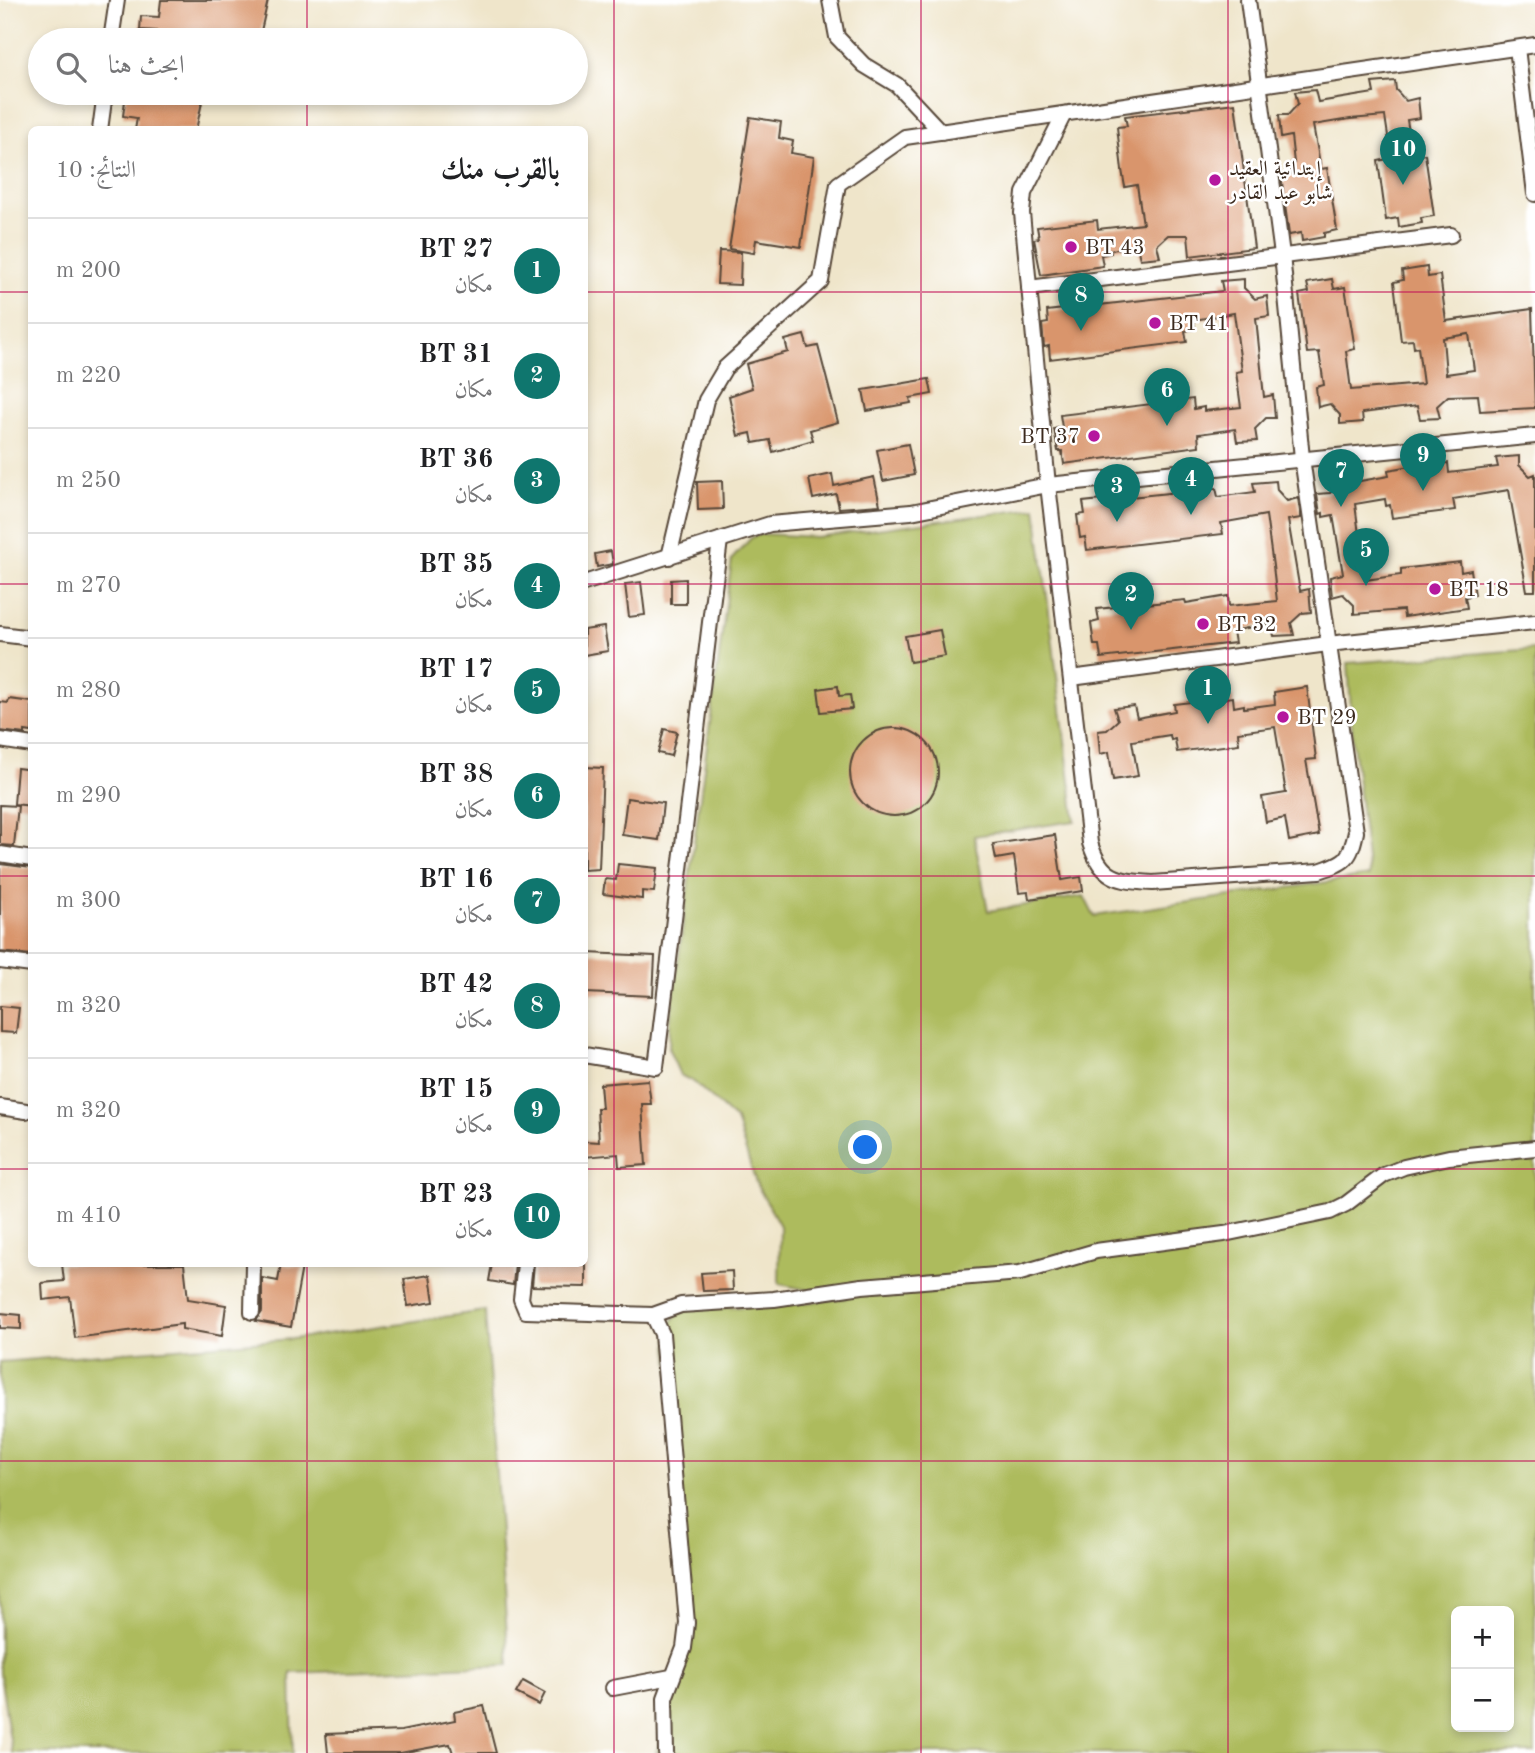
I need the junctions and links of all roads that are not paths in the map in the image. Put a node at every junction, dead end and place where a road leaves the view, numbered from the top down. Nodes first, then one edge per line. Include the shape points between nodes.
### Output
1 (117, 0) edge
2 (830, 0) edge
3 (1248, 0) edge
4 (113, 28) edge
5 (1535, 45) edge
6 (1517, 48) junction
7 (1261, 86) junction
8 (103, 105) edge
9 (1064, 114) junction
10 (101, 126) edge
11 (940, 132) junction
12 (1535, 194) edge
13 (1451, 235) dead end
14 (1282, 255) junction
15 (1029, 288) junction
16 (1535, 436) edge
17 (1302, 458) junction
18 (1048, 485) junction
19 (720, 541) junction
20 (669, 556) junction
21 (588, 582) edge
22 (1535, 622) edge
23 (0, 634) edge
24 (28, 638) edge
25 (1328, 644) junction
26 (1071, 678) junction
27 (0, 740) edge
28 (28, 744) edge
29 (0, 854) edge
30 (28, 858) edge
31 (0, 961) edge
32 (28, 964) edge
33 (588, 1058) edge
34 (0, 1107) edge
35 (26, 1111) dead end
36 (1535, 1148) edge
37 (253, 1267) edge
38 (525, 1267) edge
39 (252, 1312) dead end
40 (653, 1315) junction
41 (671, 1676) junction
42 (613, 1688) dead end
43 (667, 1753) edge

1 - 4 street
2 - 11 street via 837,37 864,65 897,85
3 - 7 street
5 - 6 street
6 - 7 street
6 - 12 street
7 - 9 street
7 - 14 street
8 - 10 street
9 - 11 street
9 - 15 street via 1024,193
11 - 20 street via 905,137 838,184 821,282 725,368 706,400
13 - 14 street
14 - 15 street
14 - 17 street
15 - 18 street
16 - 17 street
17 - 18 street
17 - 25 street
18 - 19 street via 911,512 770,524
18 - 26 street
19 - 20 street
19 - 33 street via 656,1066
20 - 21 street
22 - 25 street
23 - 24 street
25 - 26 street
25 - 26 street via 1356,832 1352,855 1319,871 1153,883 1110,876 1096,864 1090,843
27 - 28 street
29 - 30 street
31 - 32 street
34 - 35 street
36 - 40 street via 1404,1167 1329,1212 1224,1234 1096,1251 1020,1273 681,1306
37 - 39 street
38 - 40 street via 521,1299 526,1311
40 - 41 street via 662,1334 687,1623 684,1648
41 - 42 street
41 - 43 street via 665,1698

